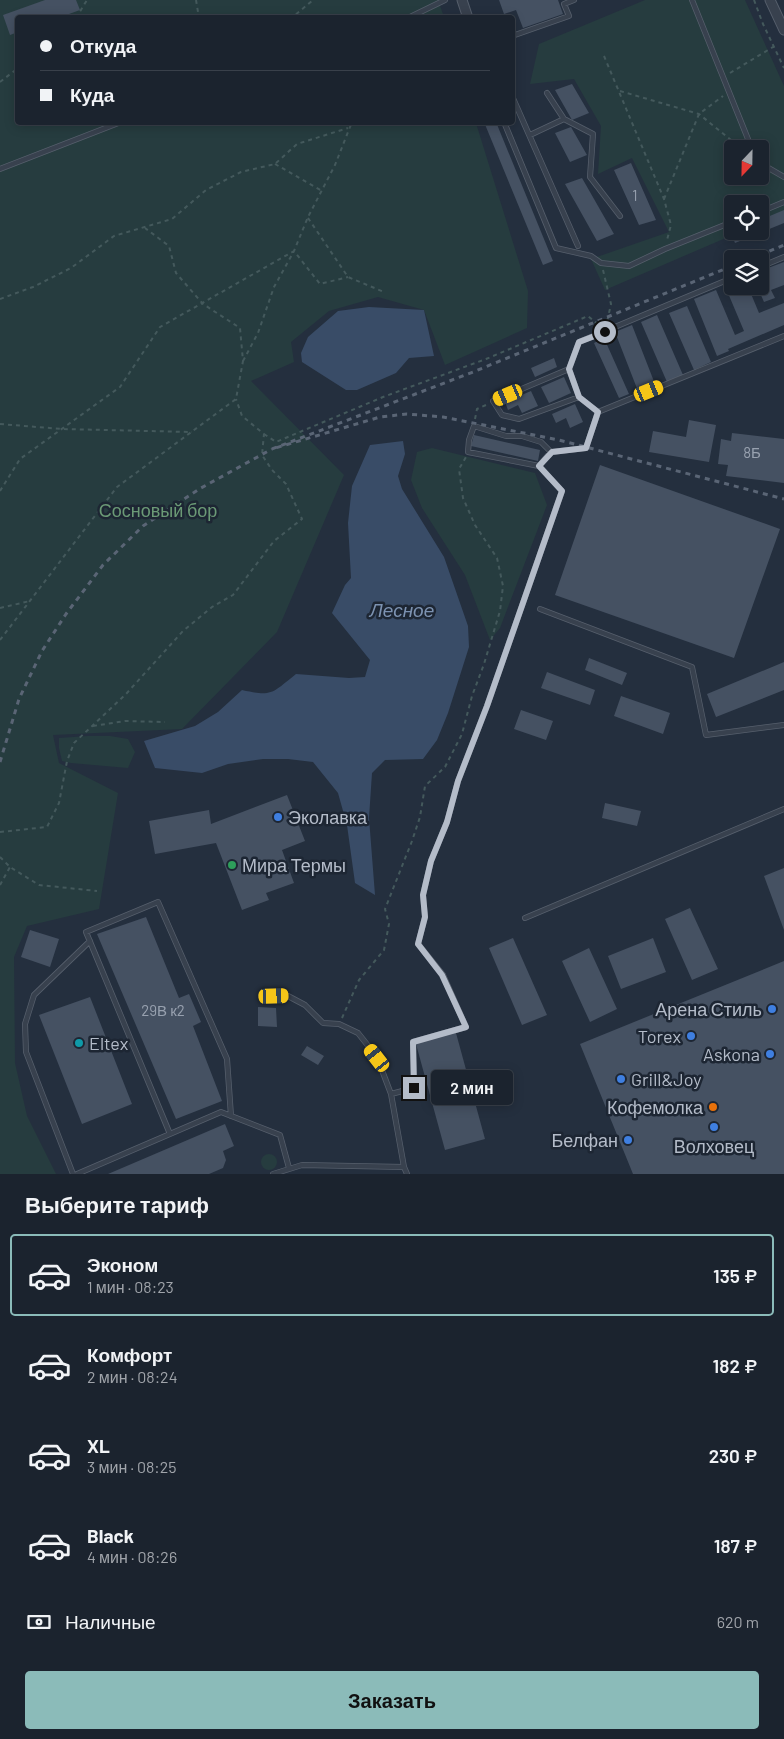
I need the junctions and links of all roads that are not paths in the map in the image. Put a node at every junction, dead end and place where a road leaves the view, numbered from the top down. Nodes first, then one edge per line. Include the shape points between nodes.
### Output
1 (445, 0) edge
2 (462, 0) edge
3 (574, 0) edge
4 (692, 0) edge
5 (770, 0) edge
6 (414, 15) edge
7 (467, 15) edge
8 (784, 30) edge
9 (515, 35) edge
10 (547, 94) dead end
11 (515, 102) edge
12 (564, 119) junction
13 (113, 125) edge
14 (505, 125) edge
15 (530, 135) junction
16 (748, 140) edge
17 (0, 168) edge
18 (769, 168) edge
19 (784, 177) edge
20 (784, 202) edge
21 (769, 208) edge
22 (620, 216) dead end
23 (724, 225) edge
24 (578, 246) dead end
25 (784, 257) edge
26 (769, 263) edge
27 (724, 281) edge
28 (784, 336) edge
29 (569, 369) junction
30 (579, 397) junction
31 (598, 412) junction
32 (552, 452) junction
33 (539, 466) junction
34 (540, 609) dead end
35 (784, 725) edge
36 (784, 809) edge
37 (524, 918) dead end
38 (90, 941) junction
39 (261, 996) dead end
40 (391, 1094) junction
41 (231, 1116) junction
42 (170, 1134) junction
43 (404, 1167) junction
44 (289, 1168) junction
45 (75, 1174) edge
46 (273, 1174) edge
47 (407, 1174) edge

1 - 6 lane
2 - 7 street
3 - 9 lane via 564,4 569,16
4 - 16 lane
5 - 8 street
10 - 12 lane
11 - 15 lane
12 - 15 lane
12 - 22 lane via 593,134 590,177
13 - 17 lane
14 - 23 lane via 556,248 591,256 601,263 629,266
15 - 24 lane
18 - 19 lane
20 - 21 lane
25 - 26 lane
27 - 29 lane via 579,342
28 - 31 lane
29 - 30 lane
29 - 30 lane via 493,401 502,414 519,419
30 - 31 lane
31 - 32 lane via 586,448
32 - 33 lane
32 - 33 lane via 541,442 474,426 468,452
33 - 40 lane via 562,491 458,781 423,895 425,917 418,944 442,975 466,1027 413,1042 414,1088
34 - 35 lane via 692,668 706,735
36 - 37 lane
38 - 41 lane via 86,932 158,902 228,1059
38 - 42 lane
38 - 45 lane via 34,995 24,1024 26,1052
39 - 40 lane via 288,996 305,1005 323,1023 338,1024 358,1033 377,1058
40 - 43 lane
41 - 42 lane via 222,1112
41 - 44 lane via 280,1135
42 - 45 lane
43 - 44 lane via 302,1165
43 - 47 lane
44 - 46 lane

